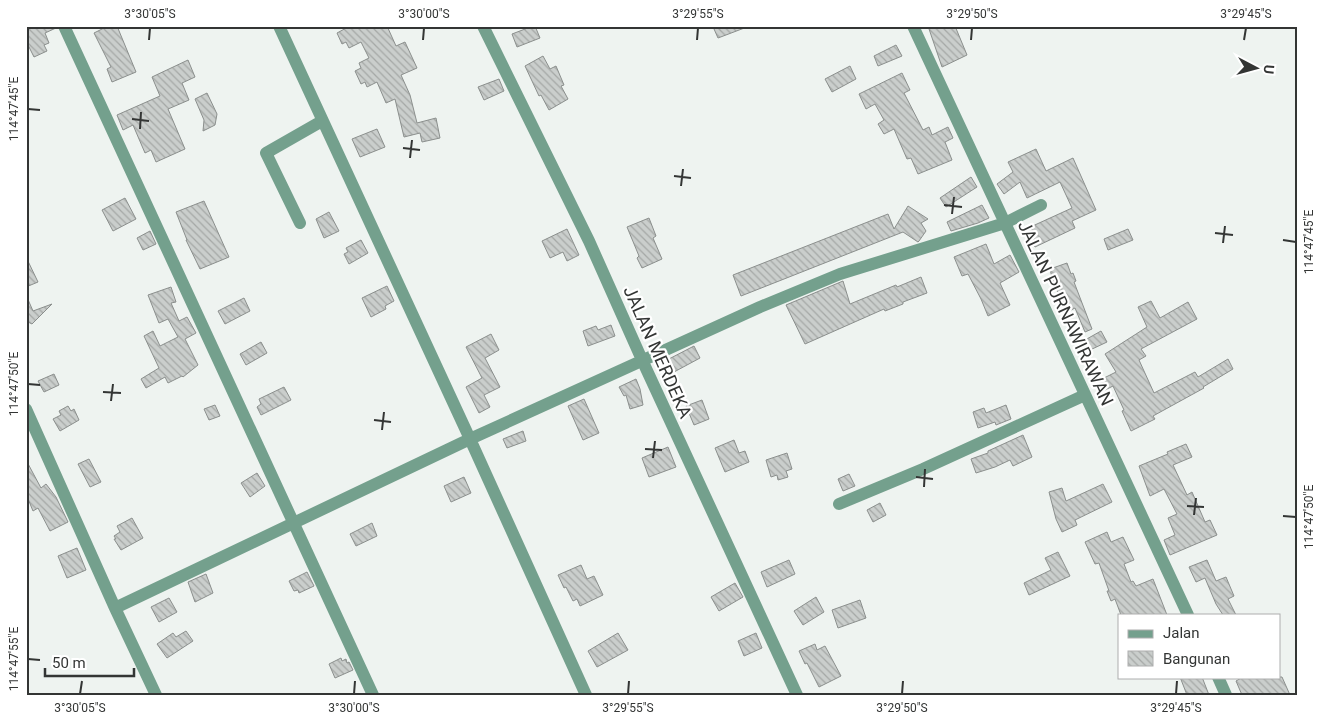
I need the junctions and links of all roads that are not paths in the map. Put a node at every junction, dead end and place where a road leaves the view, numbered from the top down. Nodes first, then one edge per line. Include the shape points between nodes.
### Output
1 (64, 26) edge
2 (279, 26) edge
3 (483, 26) edge
4 (913, 26) edge
5 (322, 121) junction
6 (1041, 205) dead end
7 (1005, 223) junction
8 (300, 224) dead end
9 (643, 362) junction
10 (1085, 395) junction
11 (26, 409) edge
12 (470, 439) junction
13 (839, 504) dead end
14 (294, 524) junction
15 (115, 608) junction
16 (1188, 614) edge
17 (1218, 678) edge
18 (156, 695) edge
19 (373, 695) edge
20 (586, 695) edge
21 (796, 695) edge
22 (1226, 695) edge

1 - 14 street
2 - 5 street
3 - 9 street, JALAN MERDEKA via 589,241
4 - 7 street, JALAN PURNAWIRAWAN
5 - 8 street via 266,153
5 - 12 street
6 - 7 street
7 - 9 street via 840,274
7 - 10 street, JALAN PURNAWIRAWAN
9 - 12 street
9 - 21 street, JALAN MERDEKA
10 - 13 street
10 - 16 street, JALAN PURNAWIRAWAN
11 - 15 street
12 - 14 street
12 - 20 street
14 - 15 street
14 - 19 street
15 - 18 street
17 - 22 street

